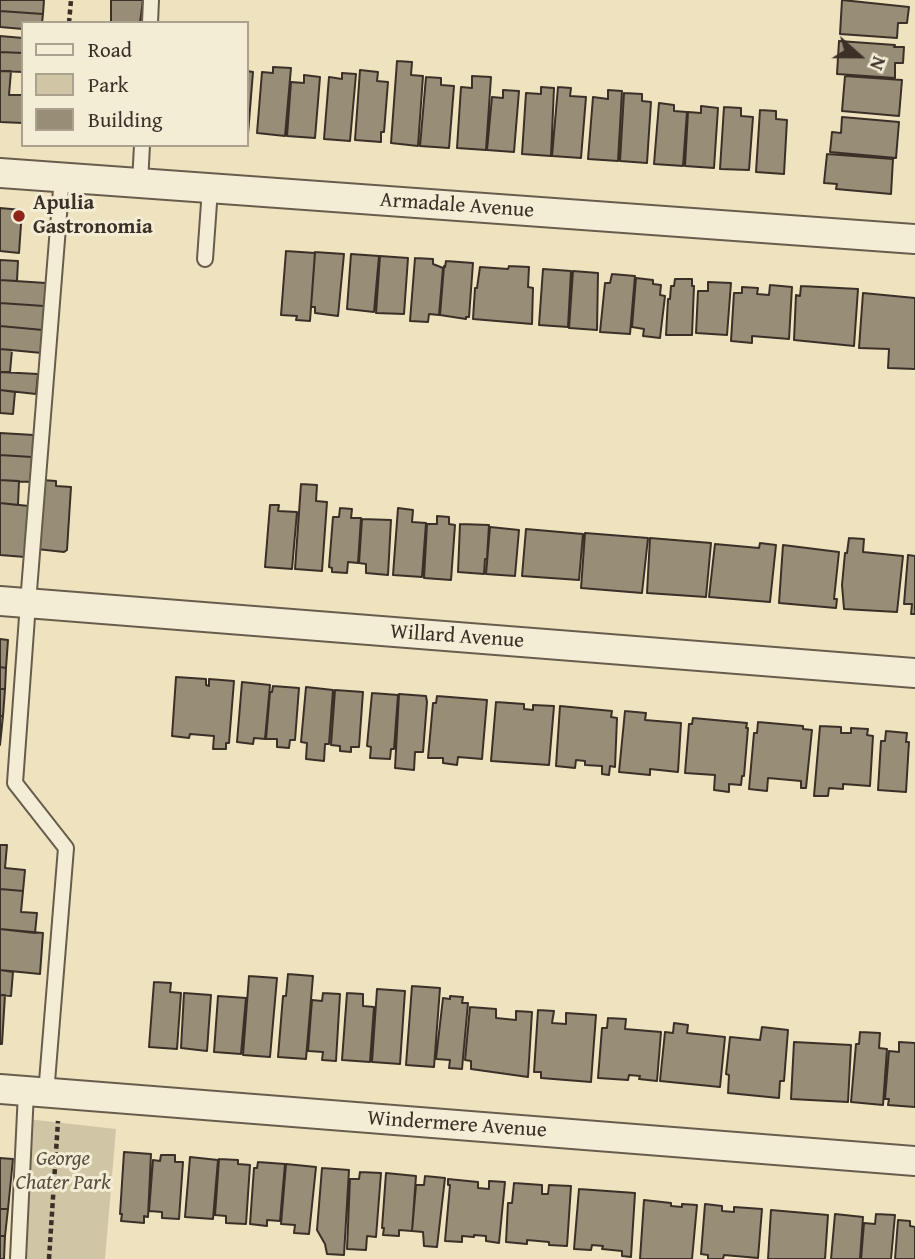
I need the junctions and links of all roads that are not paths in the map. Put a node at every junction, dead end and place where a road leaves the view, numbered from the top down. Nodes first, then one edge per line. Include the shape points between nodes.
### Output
1 (151, 0) edge
2 (149, 21) edge
3 (142, 147) edge
4 (0, 173) edge
5 (62, 177) junction
6 (140, 183) junction
7 (210, 189) junction
8 (915, 239) edge
9 (205, 259) dead end
10 (14, 602) edge
11 (915, 673) edge
12 (33, 1098) edge
13 (915, 1161) edge
14 (18, 1259) edge

1 - 2 lane
3 - 6 lane
4 - 5 street, Armadale Avenue
5 - 6 street, Armadale Avenue
5 - 10 lane
6 - 7 street, Armadale Avenue
7 - 8 street, Armadale Avenue
7 - 9 lane
10 - 11 street, Willard Avenue
10 - 12 lane via 16,783 66,848
12 - 13 street, Windermere Avenue
12 - 14 lane

